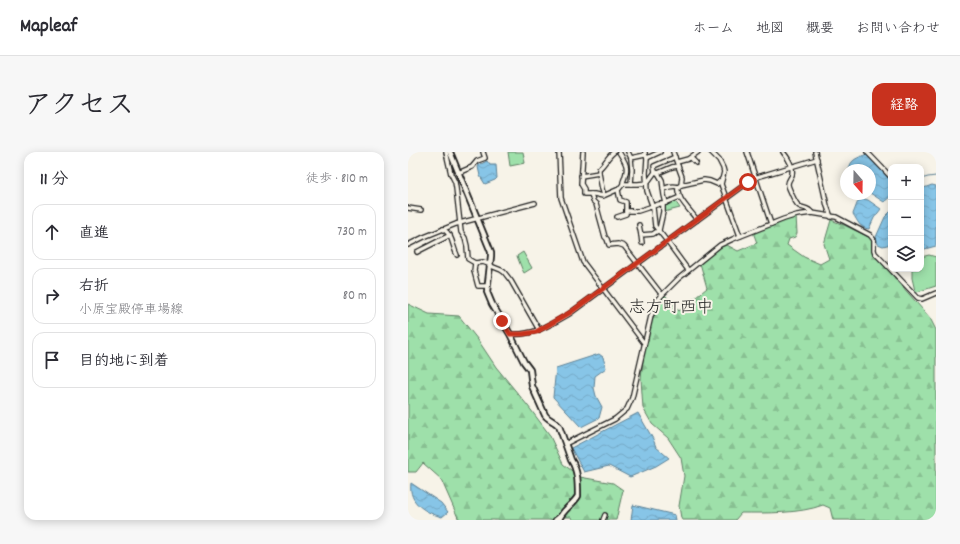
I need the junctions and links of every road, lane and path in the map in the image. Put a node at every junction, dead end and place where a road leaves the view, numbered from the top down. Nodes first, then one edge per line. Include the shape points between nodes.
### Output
1 (446, 152) edge
2 (450, 152) edge
3 (483, 152) edge
4 (559, 152) edge
5 (583, 152) edge
6 (614, 152) edge
7 (619, 152) edge
8 (628, 152) edge
9 (660, 152) edge
10 (673, 152) edge
11 (698, 152) edge
12 (711, 152) edge
13 (747, 152) edge
14 (783, 152) edge
15 (815, 152) edge
16 (867, 152) edge
17 (656, 154) junction
18 (646, 155) edge
19 (675, 158) junction
20 (691, 158) junction
21 (631, 159) junction
22 (817, 159) junction
23 (696, 162) dead end
24 (626, 164) junction
25 (659, 164) junction
26 (678, 164) junction
27 (791, 167) junction
28 (458, 173) junction
29 (599, 173) junction
30 (656, 173) junction
31 (888, 174) edge
32 (581, 176) junction
33 (756, 178) junction
34 (722, 180) junction
35 (647, 183) junction
36 (623, 184) junction
37 (631, 184) junction
38 (679, 186) junction
39 (663, 189) junction
40 (618, 190) junction
41 (590, 194) junction
42 (604, 195) junction
43 (680, 197) junction
44 (727, 198) junction
45 (535, 203) dead end
46 (664, 204) junction
47 (653, 206) junction
48 (408, 208) edge
49 (421, 210) dead end
50 (626, 211) junction
51 (812, 213) junction
52 (617, 217) dead end
53 (830, 217) junction
54 (478, 218) junction
55 (697, 220) junction
56 (460, 223) junction
57 (771, 224) junction
58 (639, 225) dead end
59 (443, 229) junction
60 (658, 231) junction
61 (450, 235) junction
62 (641, 235) junction
63 (740, 236) junction
64 (667, 241) junction
65 (642, 243) dead end
66 (408, 245) edge
67 (417, 252) dead end
68 (457, 255) dead end
69 (475, 263) junction
70 (638, 263) junction
71 (491, 266) junction
72 (688, 270) junction
73 (488, 286) junction
74 (603, 289) junction
75 (936, 293) edge
76 (662, 294) junction
77 (539, 330) junction
78 (510, 334) junction
79 (644, 344) junction
80 (565, 444) junction
81 (605, 515) dead end
82 (560, 518) edge
83 (555, 520) edge
84 (603, 520) edge

1 - 56 street via 455,182
2 - 28 main road
3 - 28 street via 485,158
4 - 74 street via 561,198 584,262
5 - 32 street
6 - 29 street via 599,169
7 - 24 street
8 - 21 street
9 - 17 street
10 - 19 street
11 - 20 street
12 - 34 street via 723,168
13 - 33 street
14 - 27 street
15 - 22 street
16 - 31 street
17 - 18 street
17 - 25 street
18 - 21 street
18 - 35 street
19 - 25 street
19 - 26 street
20 - 23 street
20 - 26 street
21 - 24 street
21 - 37 street
22 - 27 street
22 - 53 street
24 - 36 street
25 - 30 street via 654,166
26 - 30 street
26 - 38 street via 682,177
27 - 33 street
27 - 51 street via 792,175 788,183 792,195 799,206
28 - 54 main road
29 - 32 street
29 - 42 street
30 - 35 street
30 - 39 street via 662,178
32 - 41 street via 584,194
33 - 44 street
33 - 57 street
34 - 38 street via 716,184 704,180
34 - 44 street via 721,184
35 - 37 street
35 - 47 street via 647,191
36 - 37 street
36 - 40 street
38 - 39 street
38 - 43 street
39 - 46 street
40 - 42 street
40 - 50 street via 620,200 626,202
41 - 42 street
41 - 70 street via 596,204 609,245 624,246
43 - 46 street
43 - 55 street
44 - 55 street
44 - 63 street
45 - 54 street
46 - 47 street
46 - 60 street
47 - 50 street via 638,211
47 - 60 street
48 - 49 street
50 - 52 street via 626,214
51 - 53 street
51 - 57 street
53 - 75 street via 836,217 870,235 874,240 875,253 918,298 922,299
54 - 56 street
54 - 71 main road via 491,252
55 - 64 street
56 - 59 street
56 - 69 street via 468,259
57 - 63 street
58 - 62 street
59 - 61 street
59 - 66 street
60 - 62 street
60 - 64 street
61 - 67 street
61 - 68 street
62 - 65 street
63 - 72 street via 720,246
64 - 70 street
64 - 72 street
69 - 71 street via 483,262
69 - 73 street via 474,271 478,286
70 - 74 street
70 - 76 street
71 - 73 main road
71 - 77 street via 504,272 511,281
72 - 76 street
73 - 78 main road via 492,304
74 - 77 street via 571,312
74 - 79 street
76 - 79 street via 651,316
77 - 78 street
78 - 80 main road via 530,370 532,386 547,418 559,426
79 - 80 street via 632,398 626,409 615,419
80 - 82 main road via 574,464 578,496
81 - 84 street
82 - 83 street

